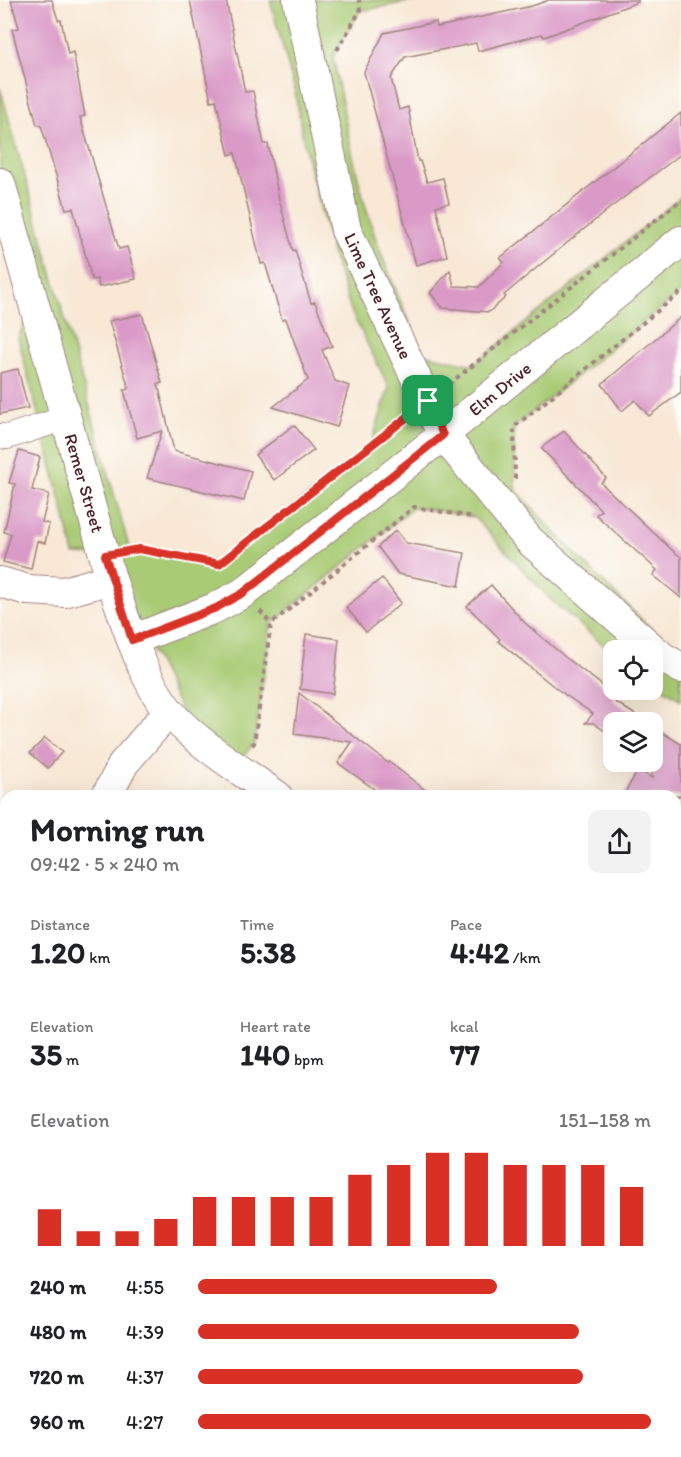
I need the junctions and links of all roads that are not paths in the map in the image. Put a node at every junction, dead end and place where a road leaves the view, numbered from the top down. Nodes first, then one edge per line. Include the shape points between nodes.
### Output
1 (305, 1) edge
2 (0, 183) edge
3 (681, 242) edge
4 (66, 418) junction
5 (443, 435) junction
6 (0, 436) edge
7 (108, 567) junction
8 (0, 582) edge
9 (132, 640) junction
10 (681, 668) edge
11 (168, 711) junction
12 (110, 790) edge
13 (269, 790) edge

1 - 5 street, Lime Tree Avenue via 313,68 346,230
2 - 4 street, Remer Street
3 - 5 street, Elm Drive
4 - 6 street
4 - 7 street, Remer Street
5 - 9 street, Elm Drive via 243,593 216,608
5 - 10 street, Lime Tree Avenue via 530,540 662,657
7 - 8 street via 64,592 28,590
7 - 9 street, Remer Street
9 - 11 street, Remer Street
11 - 12 street via 124,763
11 - 13 street, Remer Street

